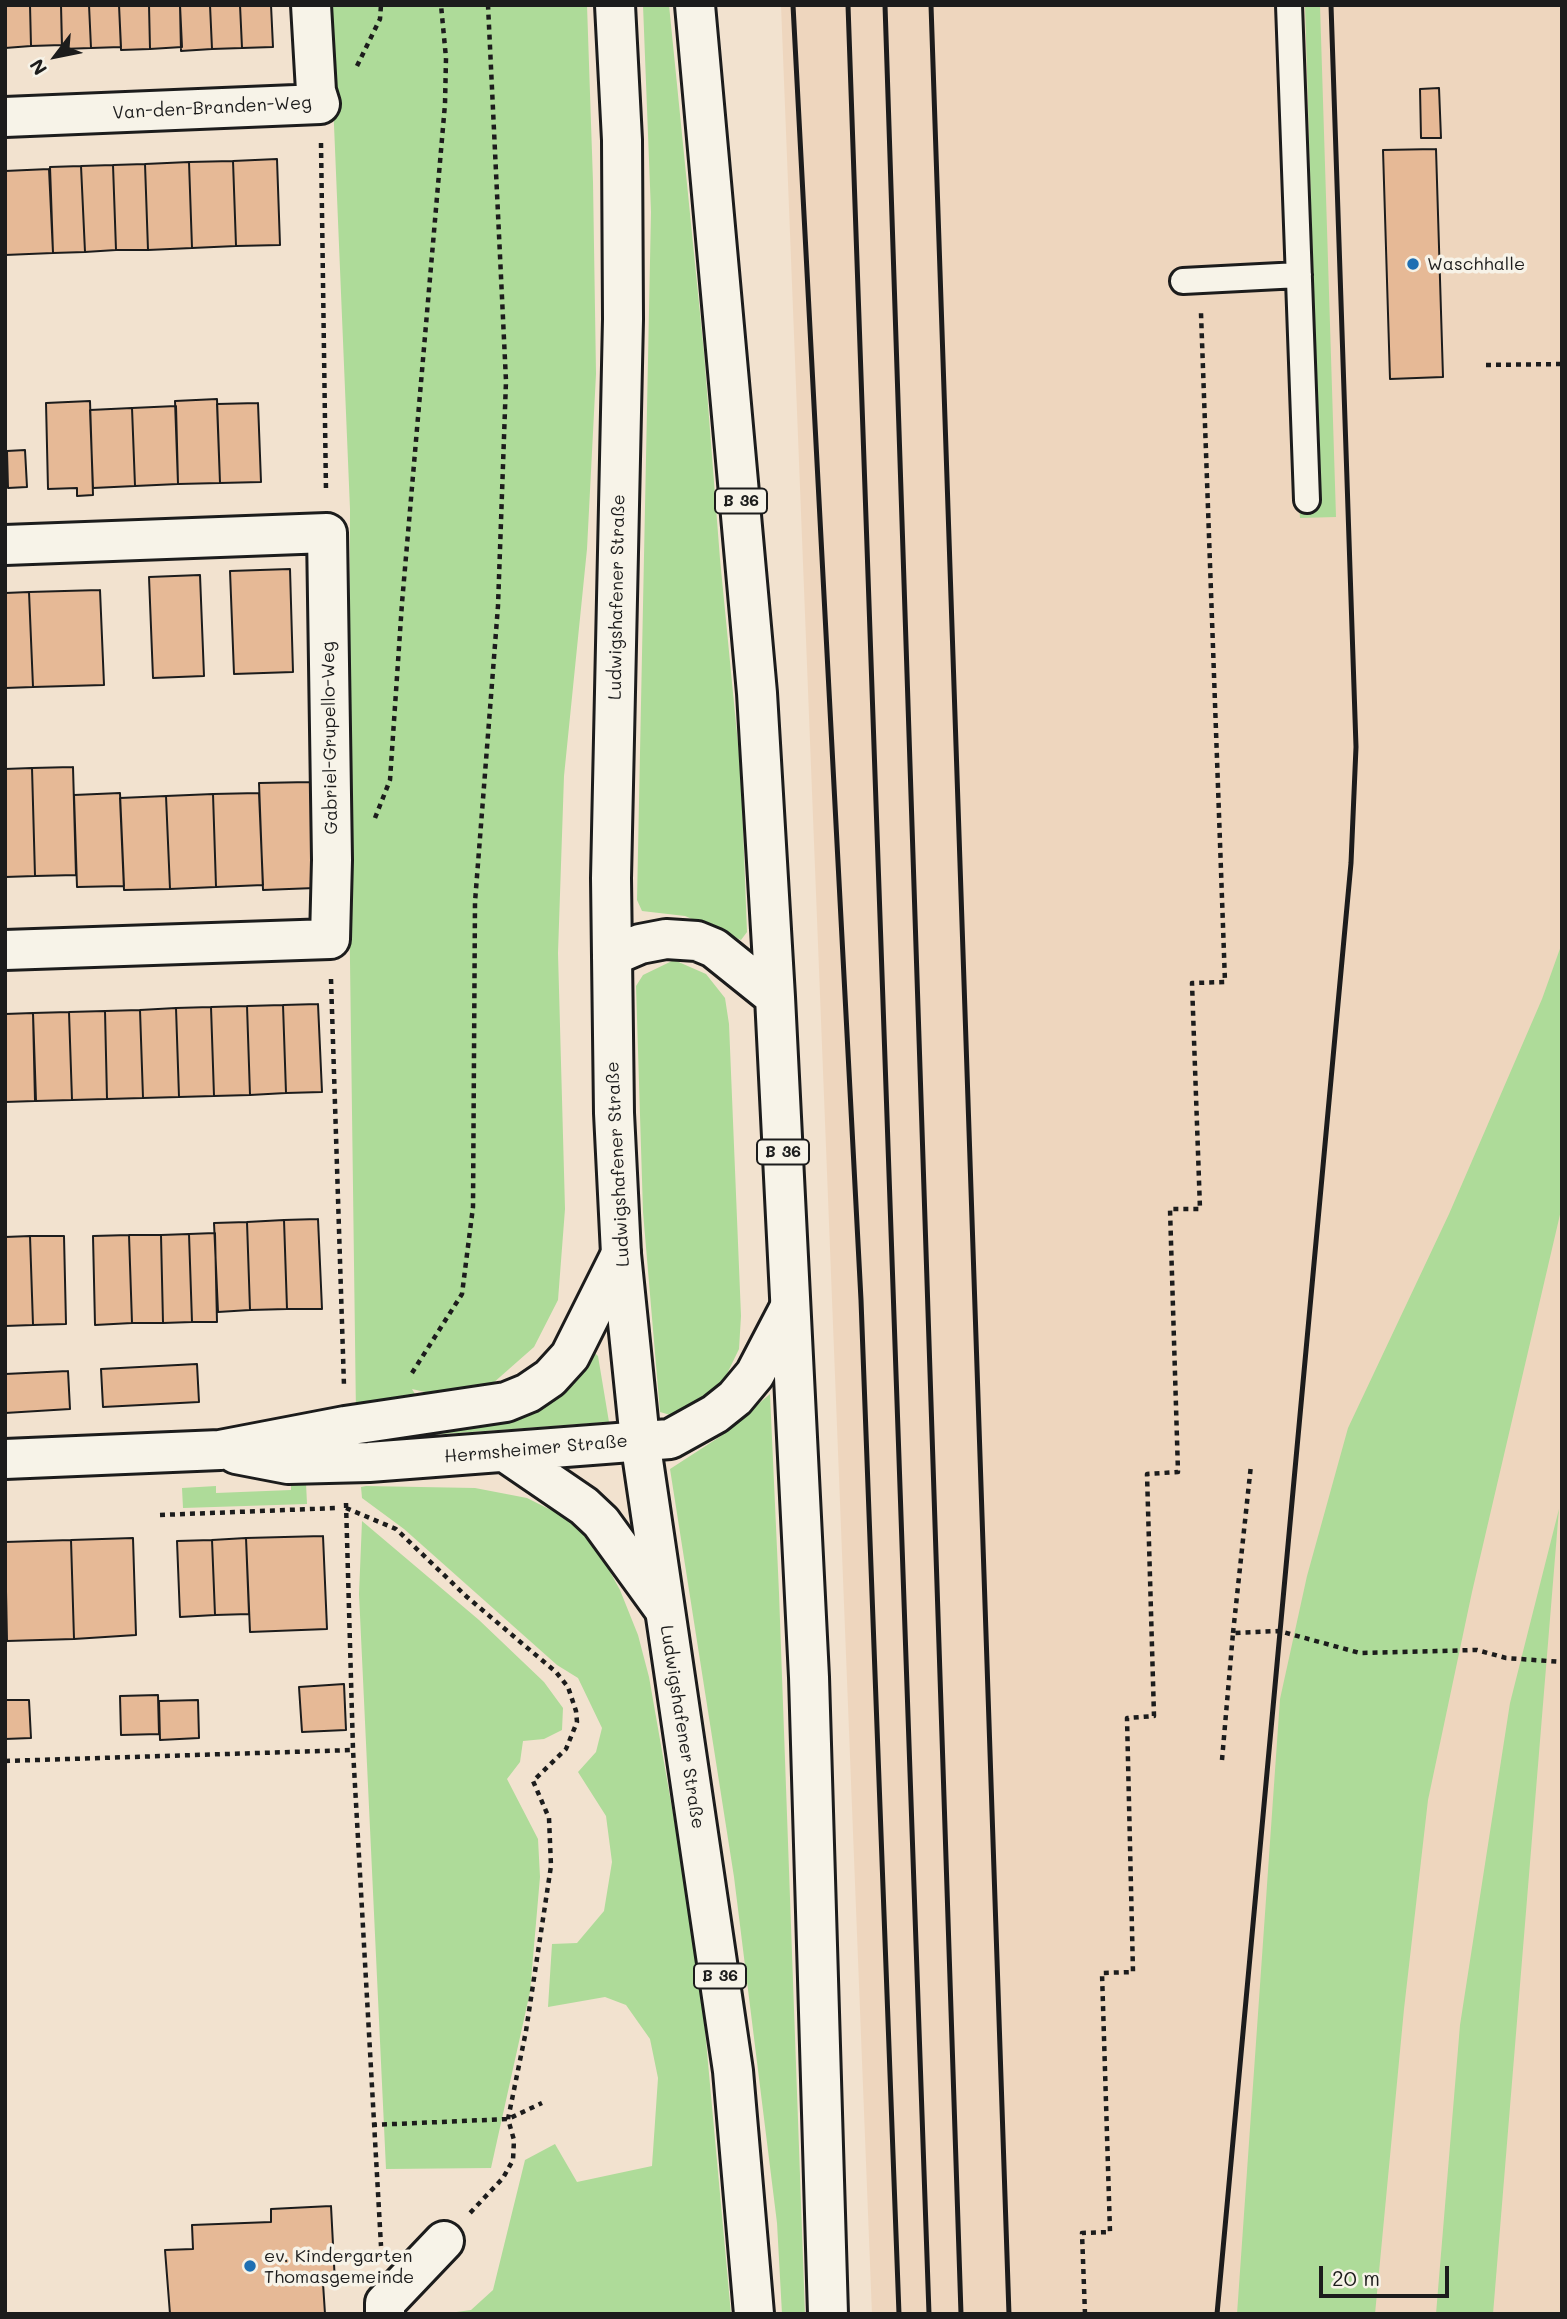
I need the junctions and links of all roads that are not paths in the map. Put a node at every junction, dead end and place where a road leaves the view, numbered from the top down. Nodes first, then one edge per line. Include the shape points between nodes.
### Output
1 (311, 5) edge
2 (615, 5) edge
3 (695, 5) edge
4 (1289, 5) edge
5 (5, 117) edge
6 (1299, 275) junction
7 (1192, 281) road end
8 (1307, 500) dead end
9 (5, 545) edge
10 (5, 950) edge
11 (612, 956) junction
12 (775, 997) junction
13 (621, 1254) junction
14 (790, 1307) junction
15 (640, 1440) junction
16 (220, 1450) junction
17 (505, 1452) junction
18 (5, 1459) edge
19 (664, 1609) junction
20 (444, 2241) road end
21 (385, 2308) edge
22 (754, 2314) edge
23 (828, 2314) edge

1 - 5 main road, Van-den-Branden-Weg via 320,104
2 - 11 main road, Ludwigshafener Straße / B 36 via 624,319
3 - 12 main road, B 36 via 756,680
4 - 6 lane
6 - 7 lane
6 - 8 lane
9 - 10 main road, Gabriel-Grupello-Weg via 327,533 332,860 330,939
11 - 12 main road via 640,944 680,938 696,941 714,948
11 - 13 main road, Ludwigshafener Straße / B 36
12 - 14 main road, B 36
13 - 15 main road, Ludwigshafener Straße / B 36
13 - 16 main road, Hermsheimer Straße via 570,1356 550,1378 528,1392 506,1402
14 - 15 main road, Hermsheimer Straße via 755,1374 734,1398 670,1439
14 - 23 main road, B 36 via 808,1663
15 - 17 main road, Hermsheimer Straße
15 - 19 main road, Ludwigshafener Straße / B 36
16 - 17 main road, Hermsheimer Straße via 288,1464
16 - 18 main road, Hermsheimer Straße
17 - 19 main road via 601,1522
19 - 22 main road, Ludwigshafener Straße / B 36 via 733,2071
20 - 21 main road

